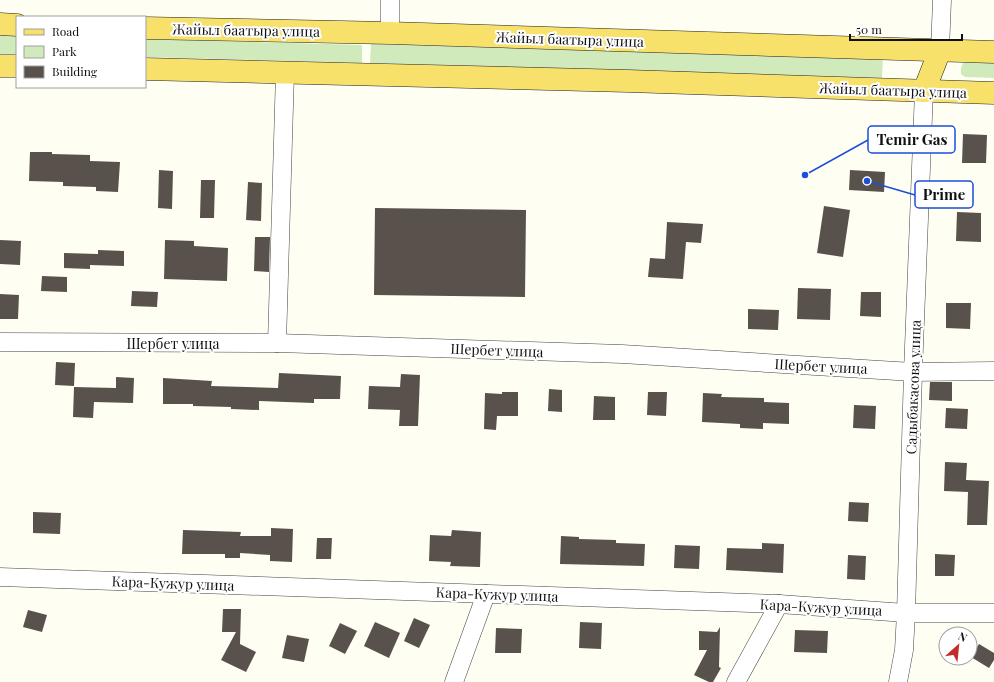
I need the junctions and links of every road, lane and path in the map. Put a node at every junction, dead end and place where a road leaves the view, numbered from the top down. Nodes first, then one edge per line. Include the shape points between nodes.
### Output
1 (390, 0) edge
2 (942, 0) edge
3 (0, 24) edge
4 (16, 25) edge
5 (146, 28) edge
6 (390, 34) junction
7 (940, 50) junction
8 (994, 52) edge
9 (0, 66) edge
10 (16, 66) edge
11 (146, 69) edge
12 (285, 73) junction
13 (924, 91) junction
14 (994, 93) edge
15 (0, 342) edge
16 (277, 343) junction
17 (994, 371) edge
18 (913, 372) junction
19 (0, 577) edge
20 (486, 594) junction
21 (779, 604) junction
22 (906, 613) junction
23 (994, 613) edge
24 (454, 682) edge
25 (736, 682) edge
26 (898, 682) edge

1 - 6 street
2 - 7 street
3 - 4 main road
5 - 6 main road, Жайыл баатыра улица
6 - 7 main road, Жайыл баатыра улица
7 - 8 main road, Жайыл баатыра улица
7 - 13 main road
9 - 10 main road
11 - 12 main road, Жайыл баатыра улица
12 - 13 main road, Жайыл баатыра улица
12 - 16 street
13 - 14 main road, Жайыл баатыра улица
13 - 18 street, Садыбакасова улица
15 - 16 street, Шербет улица
16 - 18 street, Шербет улица via 622,354
17 - 18 street, Шербет улица
18 - 22 street, Садыбакасова улица
19 - 20 street, Кара-Кужур улица
20 - 21 street, Кара-Кужур улица
20 - 24 street
21 - 22 street, Кара-Кужур улица
21 - 25 street
22 - 23 street, Кара-Кужур улица
22 - 26 street, Садыбакасова улица via 904,650

